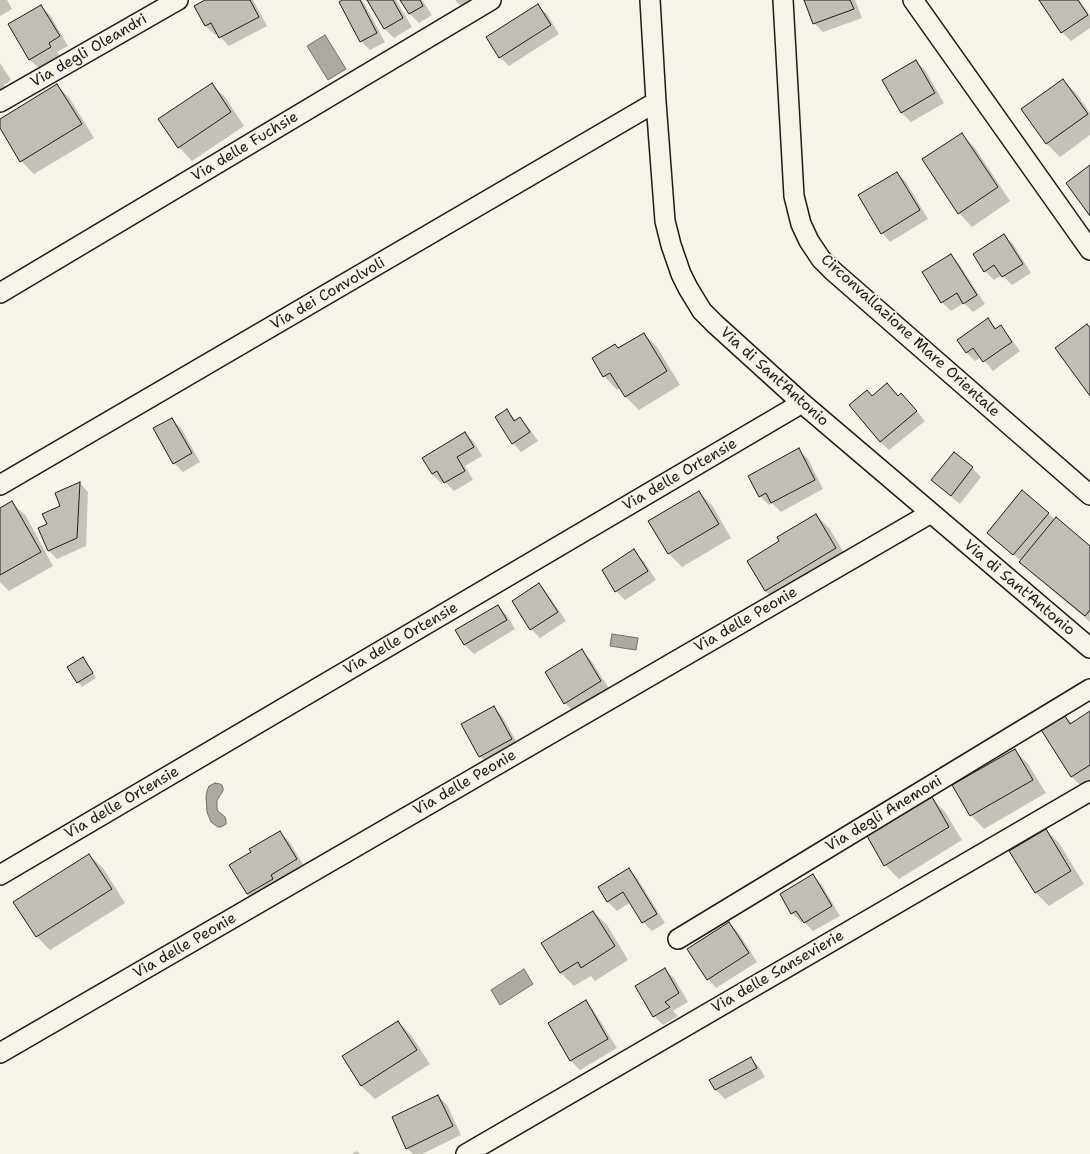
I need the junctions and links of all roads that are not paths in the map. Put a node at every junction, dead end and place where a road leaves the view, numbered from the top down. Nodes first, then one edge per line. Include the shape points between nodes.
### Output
1 (178, 0) edge
2 (491, 0) edge
3 (650, 0) edge
4 (783, 0) edge
5 (913, 0) edge
6 (0, 102) edge
7 (656, 102) junction
8 (1090, 250) edge
9 (0, 293) edge
10 (802, 403) junction
11 (0, 485) edge
12 (1090, 495) edge
13 (931, 513) junction
14 (1090, 648) edge
15 (1090, 689) edge
16 (1090, 791) edge
17 (0, 874) edge
18 (678, 939) dead end
19 (0, 1053) edge
20 (466, 1154) edge

1 - 6 street, Via degli Oleandri
2 - 9 street, Via delle Fuchsie
3 - 7 street, Via di Sant'Antonio
4 - 12 street, Circonvallazione Mare Orientale via 793,192 795,206 809,241 821,259 834,271
5 - 8 street
7 - 10 street, Via di Sant'Antonio via 665,221 681,274 695,300 709,318
7 - 11 street, Via dei Convolvoli
10 - 13 street, Via di Sant'Antonio
10 - 17 street, Via delle Ortensie
13 - 14 street, Via di Sant'Antonio
13 - 19 street, Via delle Peonie
15 - 18 street, Via degli Anemoni
16 - 20 street, Via delle Sansevierie

